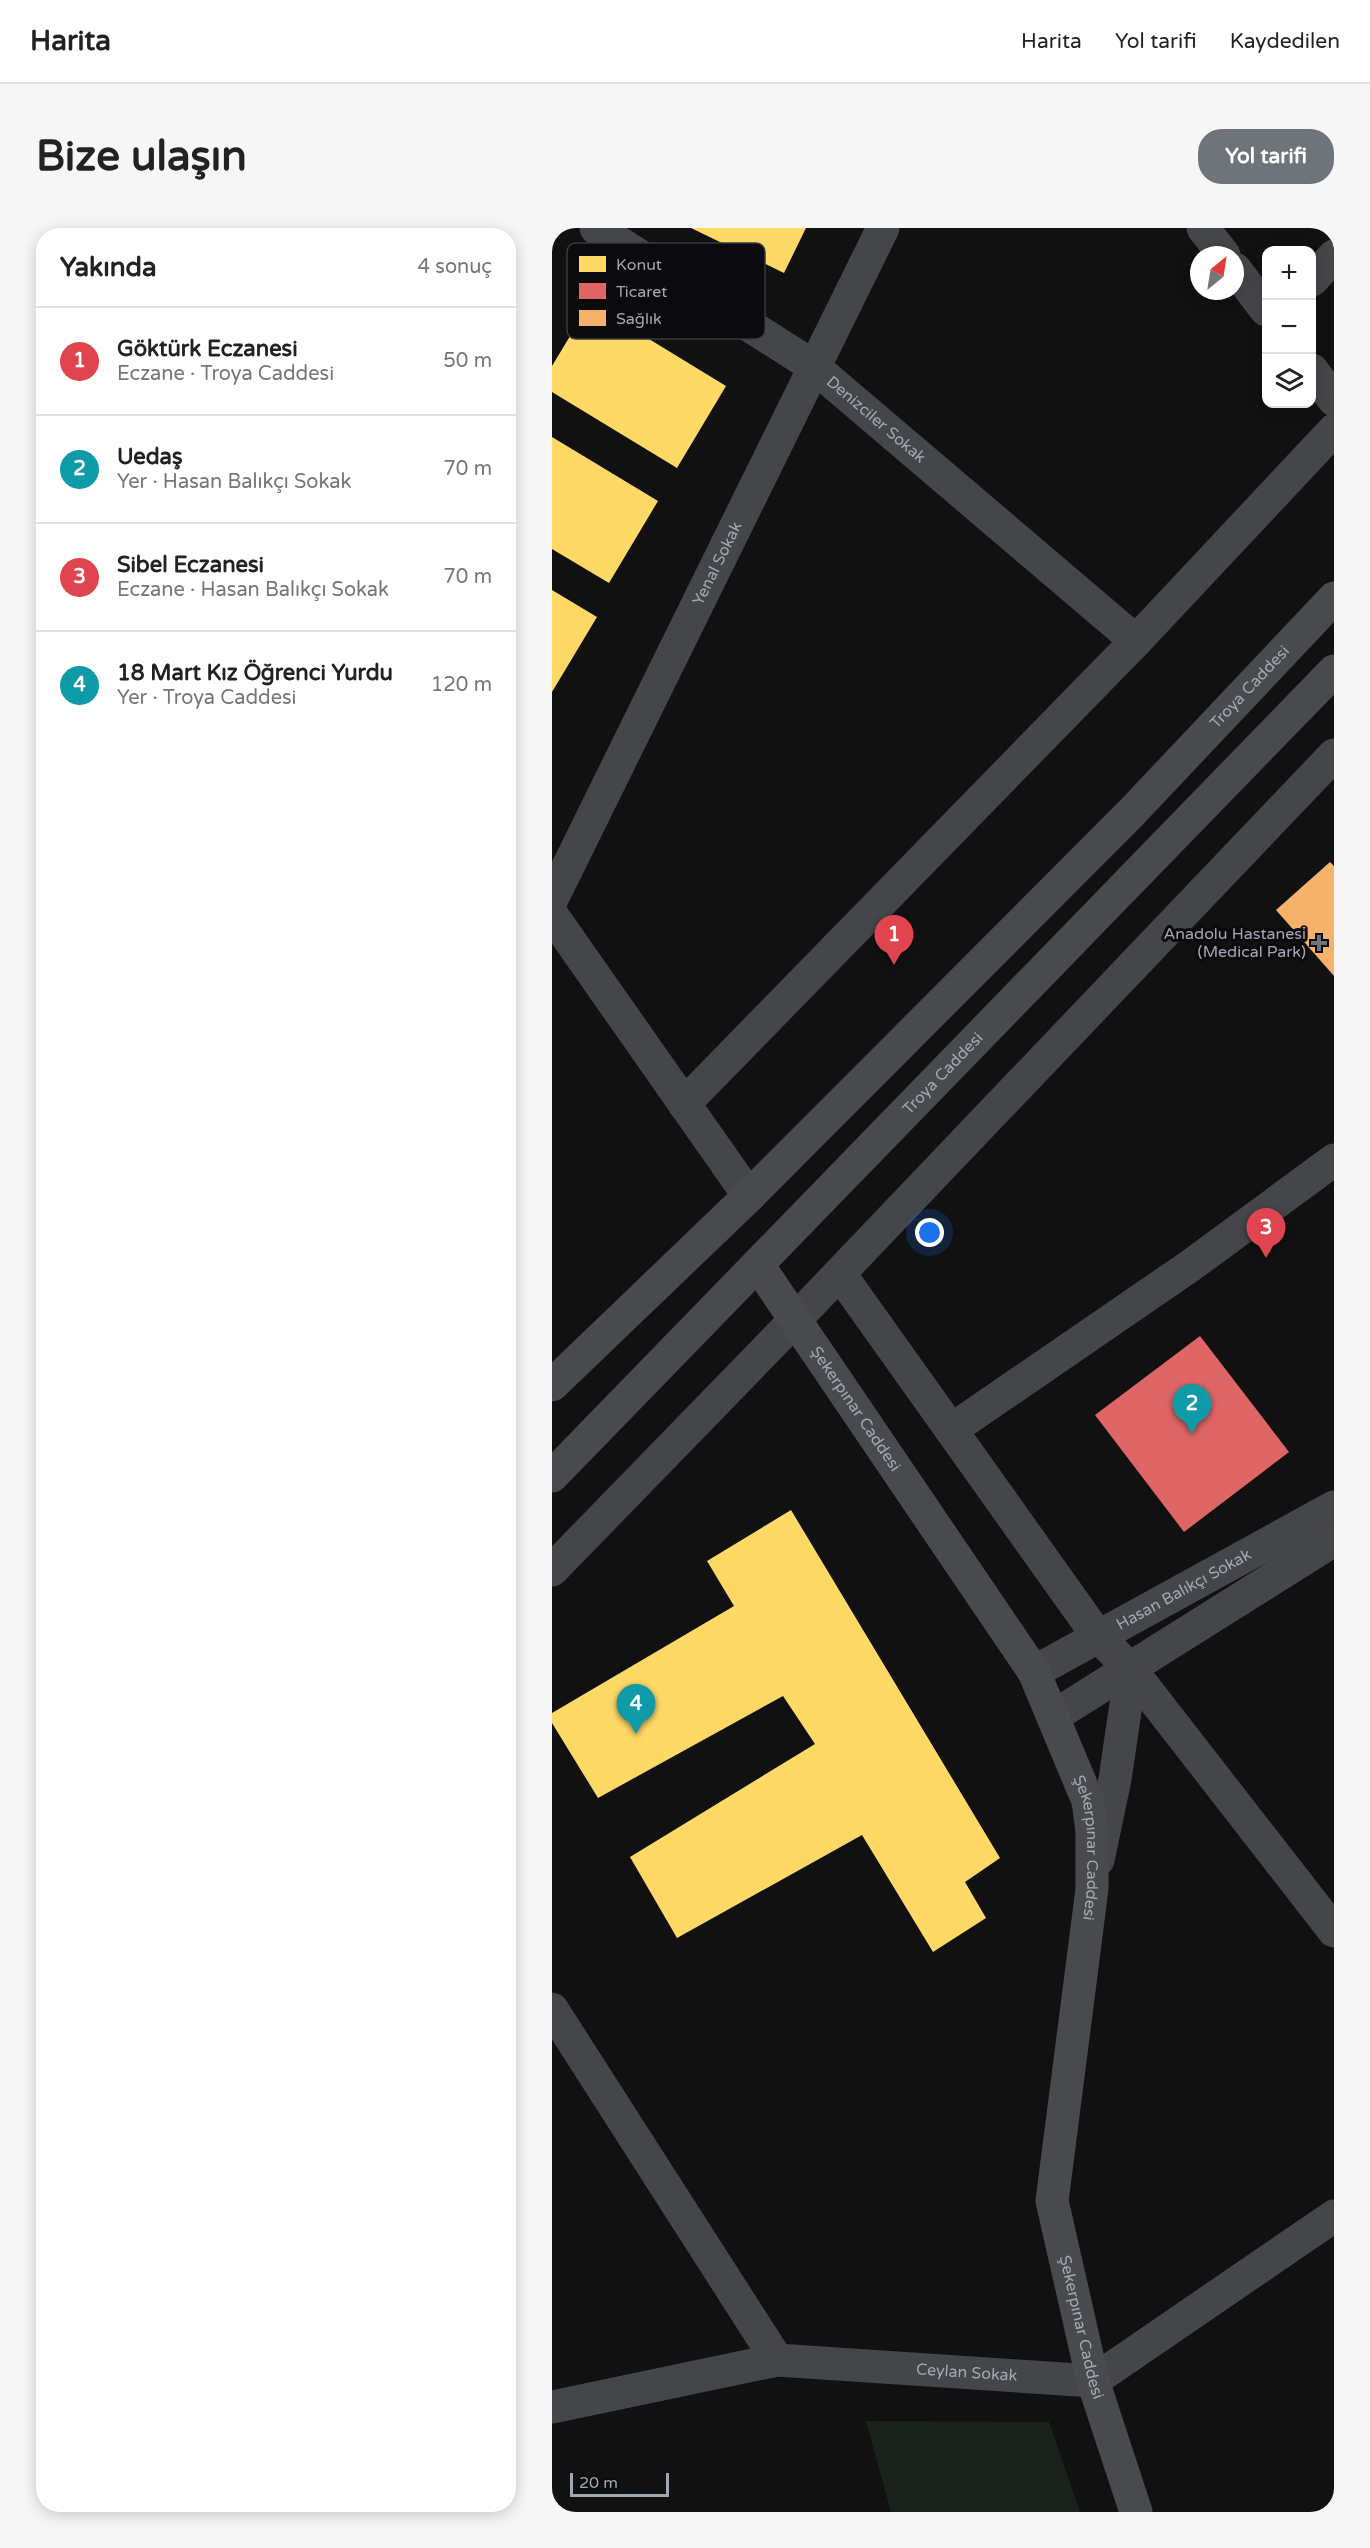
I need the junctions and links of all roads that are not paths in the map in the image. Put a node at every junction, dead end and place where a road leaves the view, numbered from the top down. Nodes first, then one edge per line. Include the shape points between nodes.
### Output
1 (596, 228) edge
2 (883, 228) edge
3 (1203, 228) edge
4 (620, 243) edge
5 (1217, 246) edge
6 (1334, 256) edge
7 (1316, 275) edge
8 (1244, 281) edge
9 (1262, 305) edge
10 (765, 335) edge
11 (813, 366) junction
12 (1316, 377) edge
13 (1334, 400) edge
14 (1334, 430) edge
15 (1334, 598) edge
16 (1136, 641) junction
17 (1334, 671) edge
18 (1334, 755) edge
19 (552, 899) edge
20 (552, 915) edge
21 (684, 1104) junction
22 (1334, 1160) edge
23 (749, 1196) junction
24 (758, 1265) junction
25 (840, 1274) junction
26 (794, 1321) junction
27 (552, 1385) edge
28 (951, 1430) junction
29 (552, 1476) edge
30 (1334, 1508) edge
31 (1334, 1540) edge
32 (552, 1570) edge
33 (1097, 1635) junction
34 (1131, 1670) junction
35 (1034, 1672) junction
36 (1054, 1716) junction
37 (1092, 1889) junction
38 (1334, 1931) edge
39 (552, 2009) edge
40 (1334, 2216) edge
41 (777, 2360) junction
42 (1093, 2381) junction
43 (552, 2407) edge
44 (1136, 2512) edge

1 - 4 street, Denizciler Sokak
2 - 11 street, Yenal Sokak
3 - 5 street
6 - 7 street
8 - 9 street
10 - 11 street, Denizciler Sokak
11 - 16 street, Denizciler Sokak
11 - 19 street, Yenal Sokak
12 - 13 street
14 - 16 street
15 - 23 main road, Troya Caddesi via 1132,812
16 - 21 street
17 - 24 main road, Troya Caddesi
18 - 25 street
20 - 21 street
21 - 23 street
22 - 28 street via 1190,1266
23 - 27 main road, Troya Caddesi
24 - 26 main road, Şekerpınar Caddesi
24 - 29 main road, Troya Caddesi
25 - 26 street
25 - 28 street
26 - 32 street
26 - 35 main road, Şekerpınar Caddesi
28 - 33 street
30 - 33 street, Hasan Balıkçı Sokak
31 - 34 street
33 - 34 street
33 - 35 street, Hasan Balıkçı Sokak
34 - 36 street
34 - 37 street via 1115,1779
34 - 38 street
35 - 36 main road, Şekerpınar Caddesi
36 - 37 main road, Şekerpınar Caddesi via 1088,1801
37 - 42 main road, Şekerpınar Caddesi via 1052,2201
39 - 41 street
40 - 42 street
41 - 42 street, Ceylan Sokak
41 - 43 street, Ceylan Sokak
42 - 44 main road, Şekerpınar Caddesi

